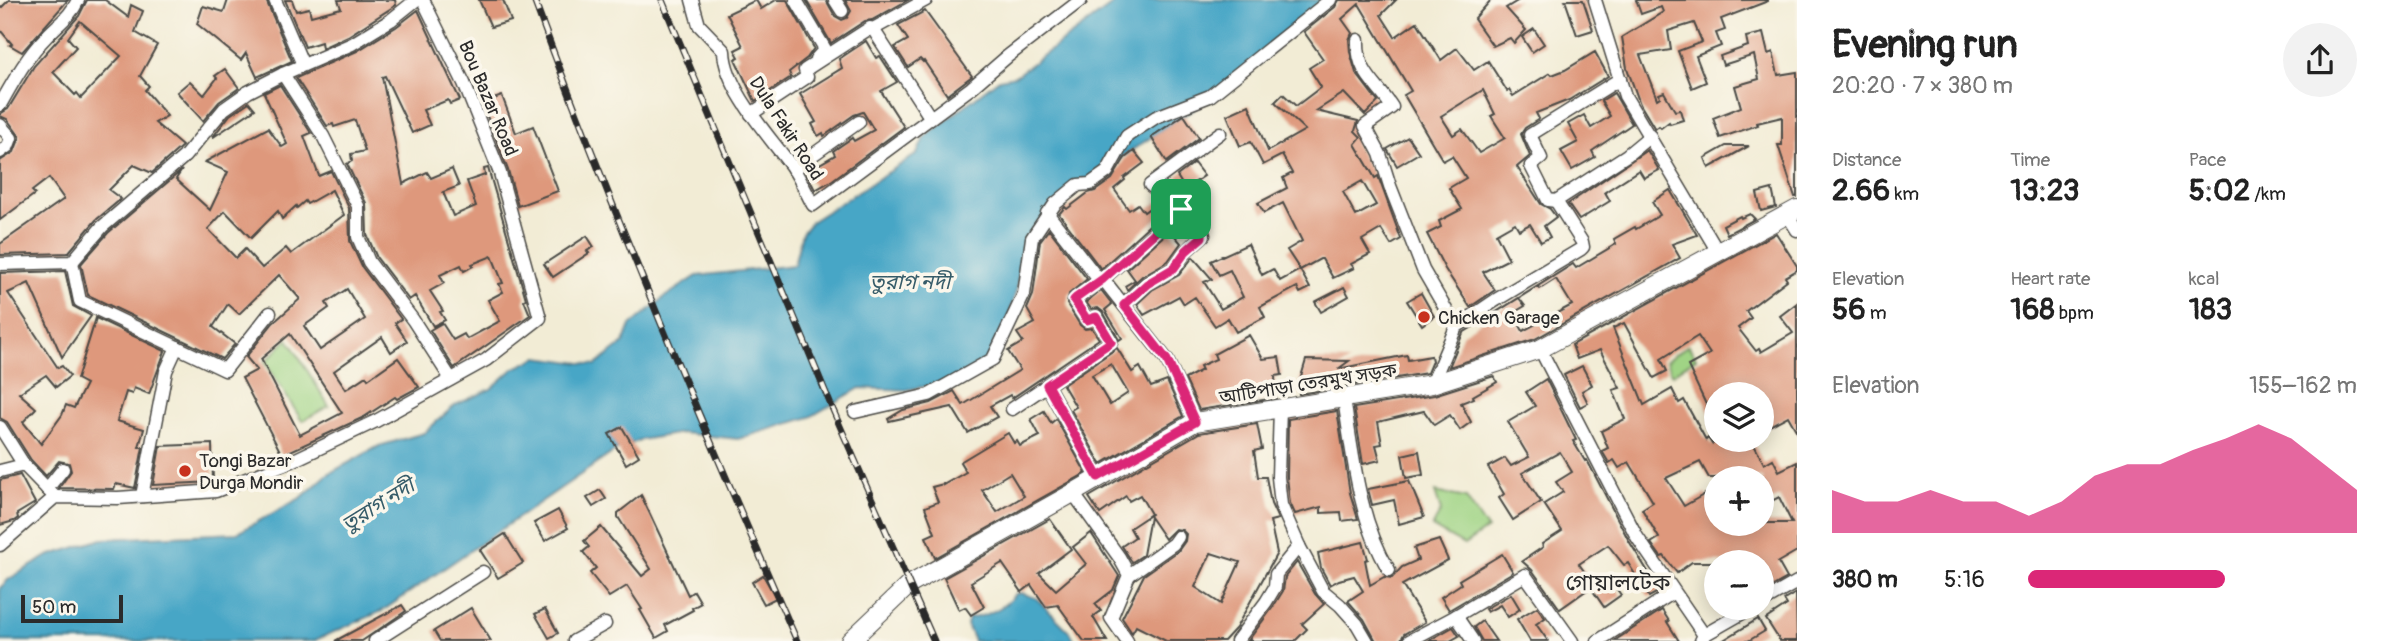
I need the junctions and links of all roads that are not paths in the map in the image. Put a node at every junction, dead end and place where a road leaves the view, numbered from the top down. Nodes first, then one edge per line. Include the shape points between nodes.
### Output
1 (78, 0) edge
2 (275, 0) edge
3 (416, 0) edge
4 (423, 0) edge
5 (692, 0) edge
6 (796, 0) edge
7 (926, 0) edge
8 (1081, 0) edge
9 (1330, 0) edge
10 (1595, 0) edge
11 (873, 29) junction
12 (1358, 40) dead end
13 (303, 65) junction
14 (805, 70) junction
15 (283, 74) junction
16 (1620, 79) junction
17 (0, 105) edge
18 (751, 114) junction
19 (930, 117) junction
20 (859, 122) dead end
21 (0, 125) edge
22 (1220, 133) dead end
23 (1650, 136) junction
24 (0, 152) edge
25 (793, 169) junction
26 (1556, 201) junction
27 (1181, 209) junction
28 (1792, 212) edge
29 (1047, 213) junction
30 (1797, 230) edge
31 (1718, 252) junction
32 (72, 262) junction
33 (0, 264) edge
34 (1101, 279) junction
35 (1124, 305) junction
36 (270, 313) dead end
37 (1456, 327) junction
38 (177, 347) junction
39 (1540, 349) junction
40 (451, 379) junction
41 (1432, 384) junction
42 (1047, 385) junction
43 (1344, 400) junction
44 (1280, 407) junction
45 (1012, 409) dead end
46 (855, 412) dead end
47 (1195, 422) junction
48 (0, 427) edge
49 (24, 465) junction
50 (63, 469) dead end
51 (0, 471) edge
52 (1098, 477) junction
53 (51, 493) junction
54 (1073, 494) junction
55 (142, 496) junction
56 (1178, 537) dead end
57 (0, 545) edge
58 (1299, 546) junction
59 (1389, 570) dead end
60 (483, 572) dead end
61 (1129, 575) junction
62 (1797, 582) edge
63 (1674, 592) junction
64 (1774, 595) edge
65 (1456, 616) junction
66 (1733, 620) edge
67 (605, 624) dead end
68 (1703, 638) edge
69 (375, 641) edge
70 (574, 641) edge
71 (850, 641) edge
72 (1128, 641) edge
73 (1237, 641) edge
74 (1367, 641) edge
75 (1409, 641) edge
76 (1473, 641) edge
77 (1572, 641) edge
78 (1598, 641) edge

1 - 17 street via 65,22 30,57
2 - 13 street
3 - 13 street via 352,44
4 - 40 street, Bou Bazar Road via 464,83 500,173 540,318 486,360
5 - 18 street, Dula Fakir Road via 699,25 724,51 724,66
6 - 14 street via 825,49
7 - 11 street
8 - 19 street
9 - 29 street via 1210,96 1156,117 1127,136 1107,172 1090,184 1078,185
10 - 16 street
11 - 14 street
11 - 19 street
12 - 37 street via 1362,68 1392,107 1365,126 1381,154 1423,270
13 - 15 street
14 - 18 street via 807,77
15 - 32 street via 224,109 185,156 102,227
15 - 40 street via 323,136 359,206 358,237 369,262
16 - 23 street
16 - 26 street via 1530,135 1541,158 1531,166 1548,200
18 - 25 street, Dula Fakir Road
19 - 25 street, Dula Fakir Road via 813,205
20 - 25 street
21 - 24 street via 11,138
22 - 27 street via 1150,185
23 - 26 street
23 - 31 street
26 - 37 street via 1583,247
27 - 34 street
27 - 35 street via 1202,237 1174,268
28 - 30 street
28 - 31 main road, আটিপাড়া তেরমুখ সড়ক
29 - 34 street
29 - 46 street via 1032,238 1024,294 993,359 929,395
31 - 39 main road, আটিপাড়া তেরমুখ সড়ক
32 - 33 street
32 - 38 street via 80,301
34 - 35 street
34 - 42 street via 1074,300 1087,320 1096,317 1111,342
35 - 47 street via 1167,360
36 - 38 street via 225,370
37 - 41 street
38 - 55 street via 166,371
39 - 41 main road, আটিপাড়া তেরমুখ সড়ক
39 - 63 street via 1637,537
40 - 55 street via 376,421 216,492
41 - 43 main road, আটিপাড়া তেরমুখ সড়ক
42 - 45 street
42 - 52 street
43 - 44 main road, আটিপাড়া তেরমুখ সড়ক
43 - 59 street via 1368,526
44 - 47 main road, আটিপাড়া তেরমুখ সড়ক
44 - 58 street via 1281,505
47 - 52 main road, আটিপাড়া তেরমুখ সড়ক
48 - 49 street
49 - 51 street
49 - 53 street
50 - 53 street
52 - 54 main road, আটিপাড়া তেরমুখ সড়ক
53 - 55 street
53 - 57 street
54 - 61 street
54 - 71 main road, আটিপাড়া তেরমুখ সড়ক via 909,585
56 - 61 street
58 - 73 street via 1276,574 1275,587
58 - 74 street via 1323,591 1357,624
60 - 69 street
61 - 72 street via 1111,618
62 - 64 street
63 - 68 street
63 - 78 street
65 - 75 street
65 - 76 street
65 - 77 street via 1525,575
66 - 68 street
67 - 70 street

